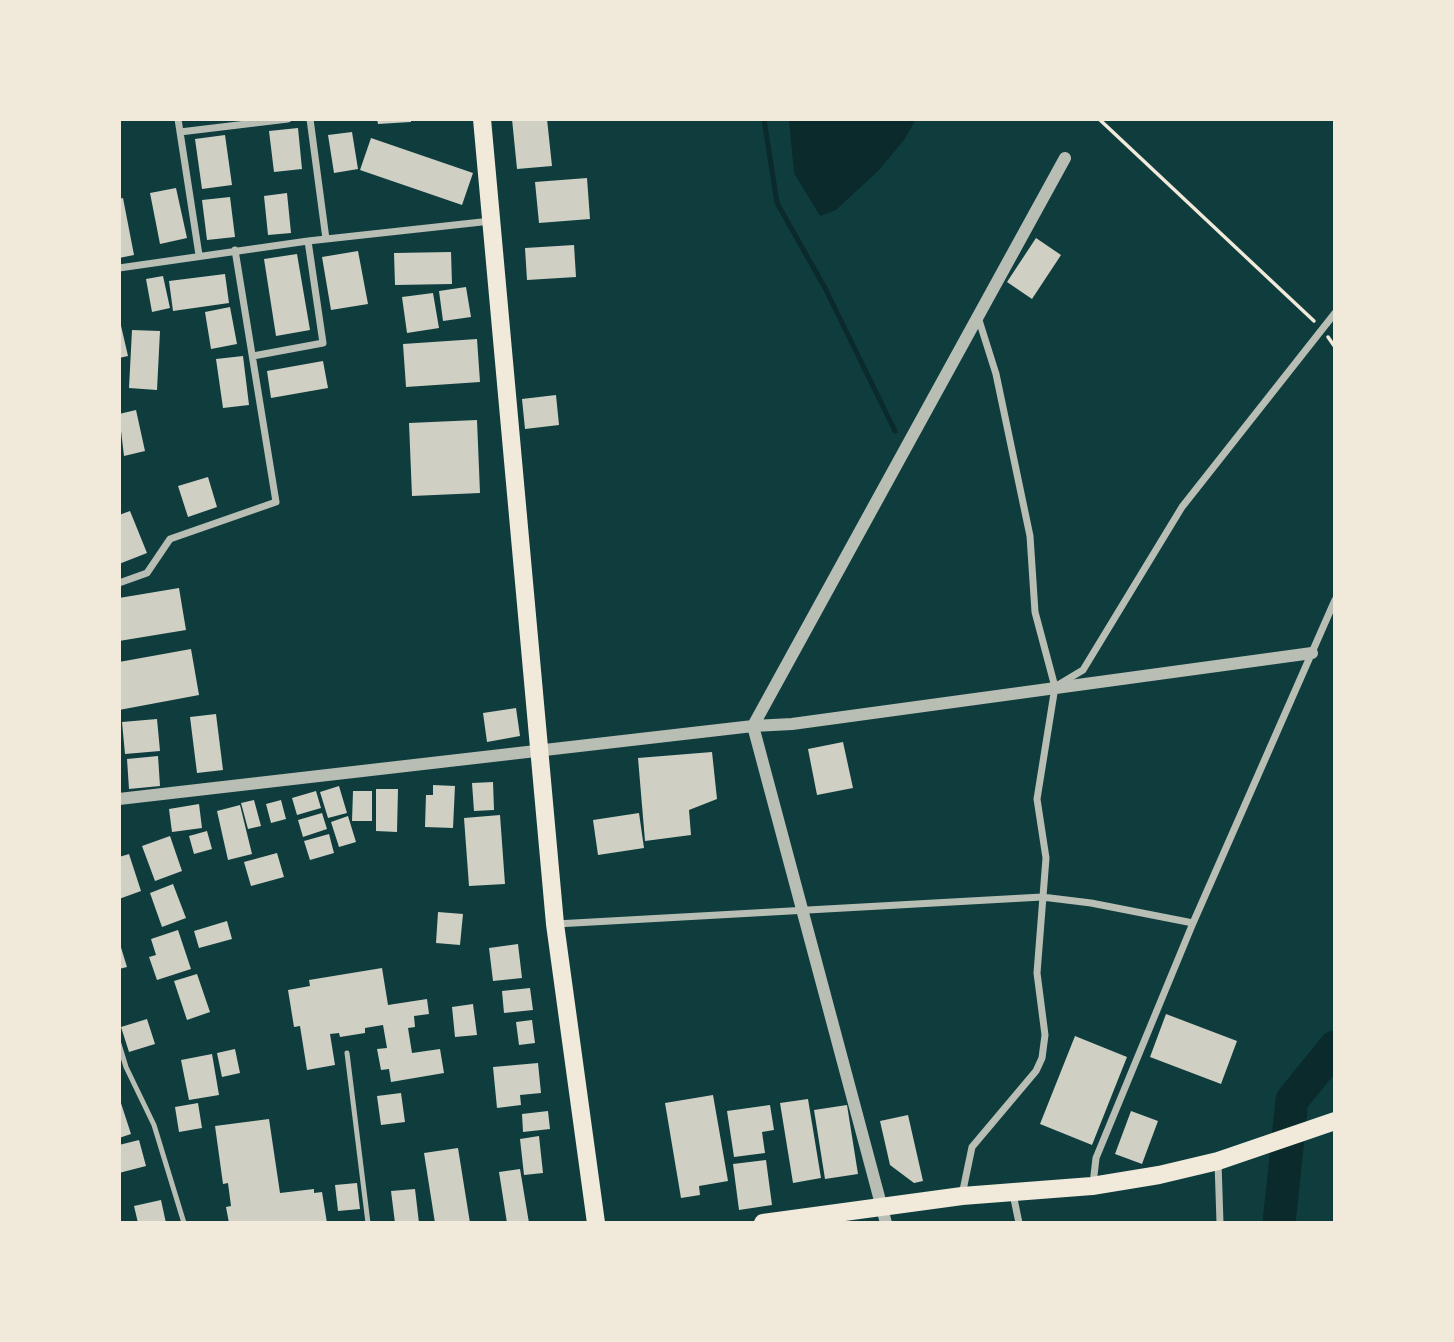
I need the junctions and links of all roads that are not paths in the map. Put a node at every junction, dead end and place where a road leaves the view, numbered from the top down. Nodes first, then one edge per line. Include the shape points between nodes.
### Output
1 (178, 119) edge
2 (288, 119) edge
3 (310, 119) edge
4 (482, 119) edge
5 (180, 132) junction
6 (1065, 158) dead end
7 (492, 221) junction
8 (326, 239) junction
9 (308, 241) junction
10 (235, 250) junction
11 (199, 255) junction
12 (119, 268) edge
13 (1335, 313) edge
14 (977, 314) junction
15 (253, 356) junction
16 (119, 583) edge
17 (1335, 600) edge
18 (1312, 653) junction
19 (1055, 687) junction
20 (753, 726) junction
21 (539, 752) junction
22 (119, 799) edge
23 (1042, 897) junction
24 (802, 910) junction
25 (1193, 923) junction
26 (555, 924) junction
27 (119, 1044) edge
28 (347, 1053) dead end
29 (1335, 1121) edge
30 (1218, 1161) junction
31 (1092, 1186) junction
32 (1013, 1194) junction
33 (962, 1196) junction
34 (884, 1215) edge
35 (184, 1223) edge
36 (368, 1223) edge
37 (596, 1223) edge
38 (763, 1223) edge
39 (1019, 1223) edge
40 (1220, 1223) edge

1 - 5 street
2 - 5 street
3 - 8 street
4 - 7 main road
5 - 11 street
6 - 14 street
7 - 8 street
7 - 21 main road
8 - 9 street
9 - 10 street
9 - 15 street via 323,343
10 - 11 street
10 - 15 street
11 - 12 street
13 - 19 street via 1182,507 1083,670
14 - 19 street via 999,387 1030,536 1035,612
14 - 20 street
15 - 16 street via 276,502 170,538 147,573
17 - 18 street
18 - 19 street
18 - 25 street
19 - 20 street
19 - 23 street via 1037,799 1045,858
20 - 21 street
20 - 24 street
21 - 22 street
21 - 26 main road
23 - 24 street
23 - 25 street
23 - 33 street via 1037,973 1045,1035 1042,1058 972,1147
24 - 26 street
24 - 34 street
25 - 31 street via 1096,1158
26 - 37 main road
27 - 35 lane via 153,1125
28 - 36 lane
29 - 30 main road
30 - 31 main road
30 - 40 street
31 - 32 main road
32 - 33 main road
32 - 39 street
33 - 34 main road
34 - 38 main road

